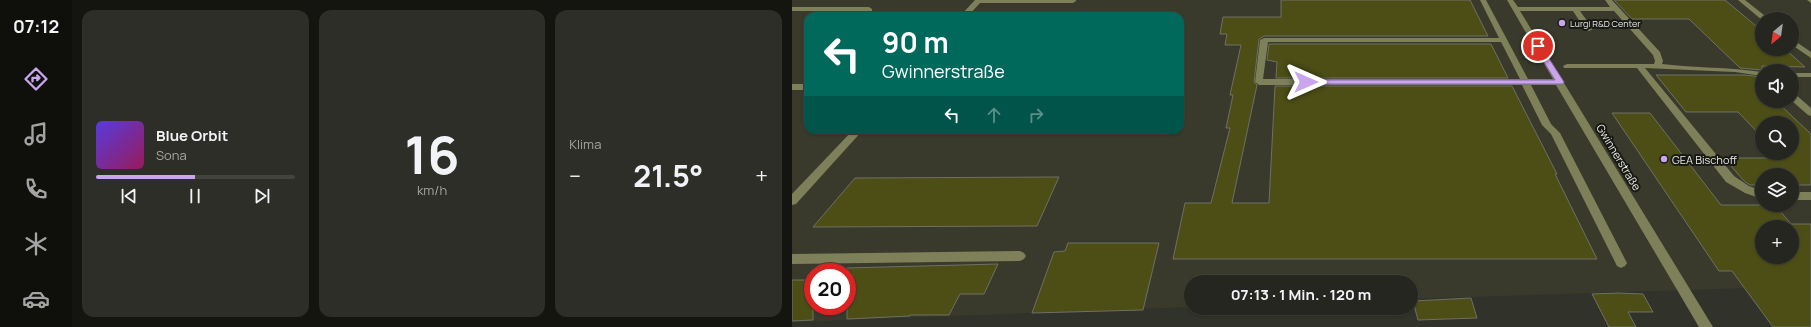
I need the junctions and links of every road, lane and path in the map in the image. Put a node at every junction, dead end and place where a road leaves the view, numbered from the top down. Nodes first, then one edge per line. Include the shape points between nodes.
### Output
1 (979, 0) edge
2 (1483, 0) edge
3 (1608, 0) edge
4 (1741, 0) edge
5 (1073, 1) edge
6 (1513, 4) edge
7 (792, 9) edge
8 (1575, 9) junction
9 (1616, 10) junction
10 (868, 12) edge
11 (968, 12) edge
12 (1756, 12) edge
13 (1589, 29) dead end
14 (1504, 40) junction
15 (1799, 47) edge
16 (1811, 56) edge
17 (1567, 66) dead end
18 (1639, 66) junction
19 (1657, 66) junction
20 (1755, 73) edge
21 (1799, 75) edge
22 (1811, 75) edge
23 (1525, 82) junction
24 (1560, 82) junction
25 (792, 87) edge
26 (804, 88) edge
27 (1799, 102) edge
28 (1811, 113) edge
29 (854, 134) edge
30 (1755, 193) edge
31 (1799, 196) edge
32 (1811, 196) edge
33 (792, 201) edge
34 (1020, 256) dead end
35 (792, 258) edge
36 (1621, 263) dead end
37 (1706, 327) edge

1 - 5 street
1 - 11 street
2 - 14 street
3 - 9 street
4 - 12 street
6 - 8 street
6 - 24 street, Gwinnerstraße
7 - 10 street via 869,8
8 - 9 street
8 - 13 street
9 - 19 street via 1657,54
14 - 23 street
14 - 23 street via 1264,40 1259,82
15 - 16 street
17 - 18 street
18 - 19 street
18 - 30 street via 1730,179 1740,187
19 - 20 street
21 - 22 street
23 - 24 street
23 - 36 street via 1547,125 1555,133
24 - 37 street, Gwinnerstraße
25 - 26 street
27 - 28 street
29 - 33 street
31 - 32 street
34 - 35 street

